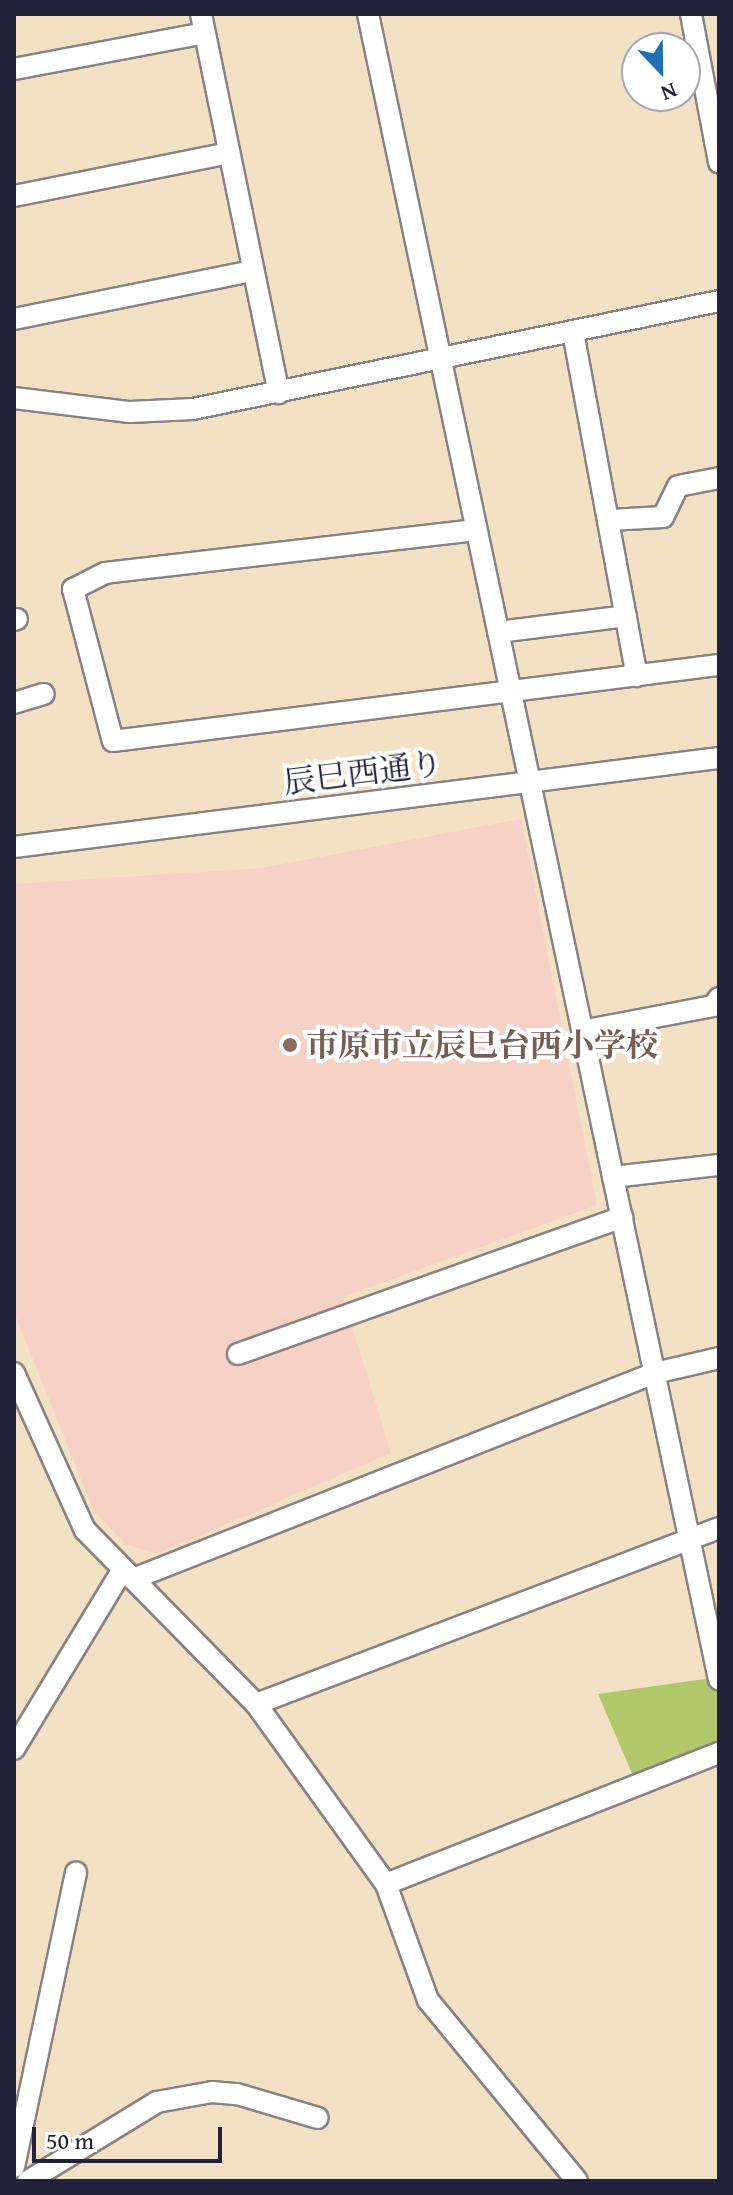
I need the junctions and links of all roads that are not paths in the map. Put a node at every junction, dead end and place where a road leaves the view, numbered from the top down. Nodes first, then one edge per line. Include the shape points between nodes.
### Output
1 (368, 14) edge
2 (691, 14) edge
3 (202, 23) edge
4 (14, 69) edge
5 (718, 151) edge
6 (229, 153) junction
7 (14, 196) edge
8 (253, 271) junction
9 (719, 301) edge
10 (14, 319) edge
11 (573, 332) junction
12 (441, 359) junction
13 (279, 393) junction
14 (14, 398) edge
15 (719, 478) edge
16 (608, 520) junction
17 (476, 530) junction
18 (626, 616) junction
19 (498, 632) junction
20 (719, 665) edge
21 (637, 676) junction
22 (511, 693) junction
23 (44, 694) dead end
24 (14, 703) edge
25 (719, 758) edge
26 (530, 782) junction
27 (14, 847) edge
28 (719, 998) edge
29 (582, 1031) junction
30 (719, 1165) edge
31 (613, 1177) junction
32 (622, 1217) junction
33 (238, 1354) dead end
34 (719, 1358) edge
35 (14, 1373) edge
36 (655, 1373) junction
37 (719, 1528) edge
38 (690, 1539) junction
39 (128, 1574) junction
40 (719, 1679) edge
41 (256, 1704) junction
42 (14, 1749) edge
43 (719, 1753) edge
44 (76, 1872) dead end
45 (386, 1884) junction
46 (318, 2118) dead end
47 (14, 2167) edge
48 (41, 2178) edge
49 (577, 2181) edge

1 - 12 street
2 - 5 street
3 - 4 street
3 - 6 street
6 - 7 street
6 - 8 street
8 - 10 street
8 - 13 street
9 - 11 street
11 - 12 street
11 - 16 street
12 - 13 street
12 - 17 street
13 - 14 street via 193,409 130,412
15 - 16 street via 678,486 663,517
16 - 18 street
17 - 19 street
17 - 22 street via 105,573 73,589 113,741
18 - 19 street
18 - 21 street
19 - 22 street
20 - 21 street
21 - 22 street
22 - 26 street
23 - 24 street
25 - 26 street, 辰巳西通り
26 - 27 street, 辰巳西通り
26 - 29 street
28 - 29 street via 713,1006
29 - 31 street
30 - 31 street
31 - 32 street
32 - 33 street
32 - 36 street
34 - 36 street
35 - 39 street via 85,1530
36 - 38 street
36 - 39 street
37 - 38 street
38 - 40 street
38 - 41 street
39 - 41 street
39 - 42 street
41 - 45 street
43 - 45 street
44 - 47 street
45 - 49 street via 428,2000
46 - 48 street via 237,2094 212,2092 157,2102

